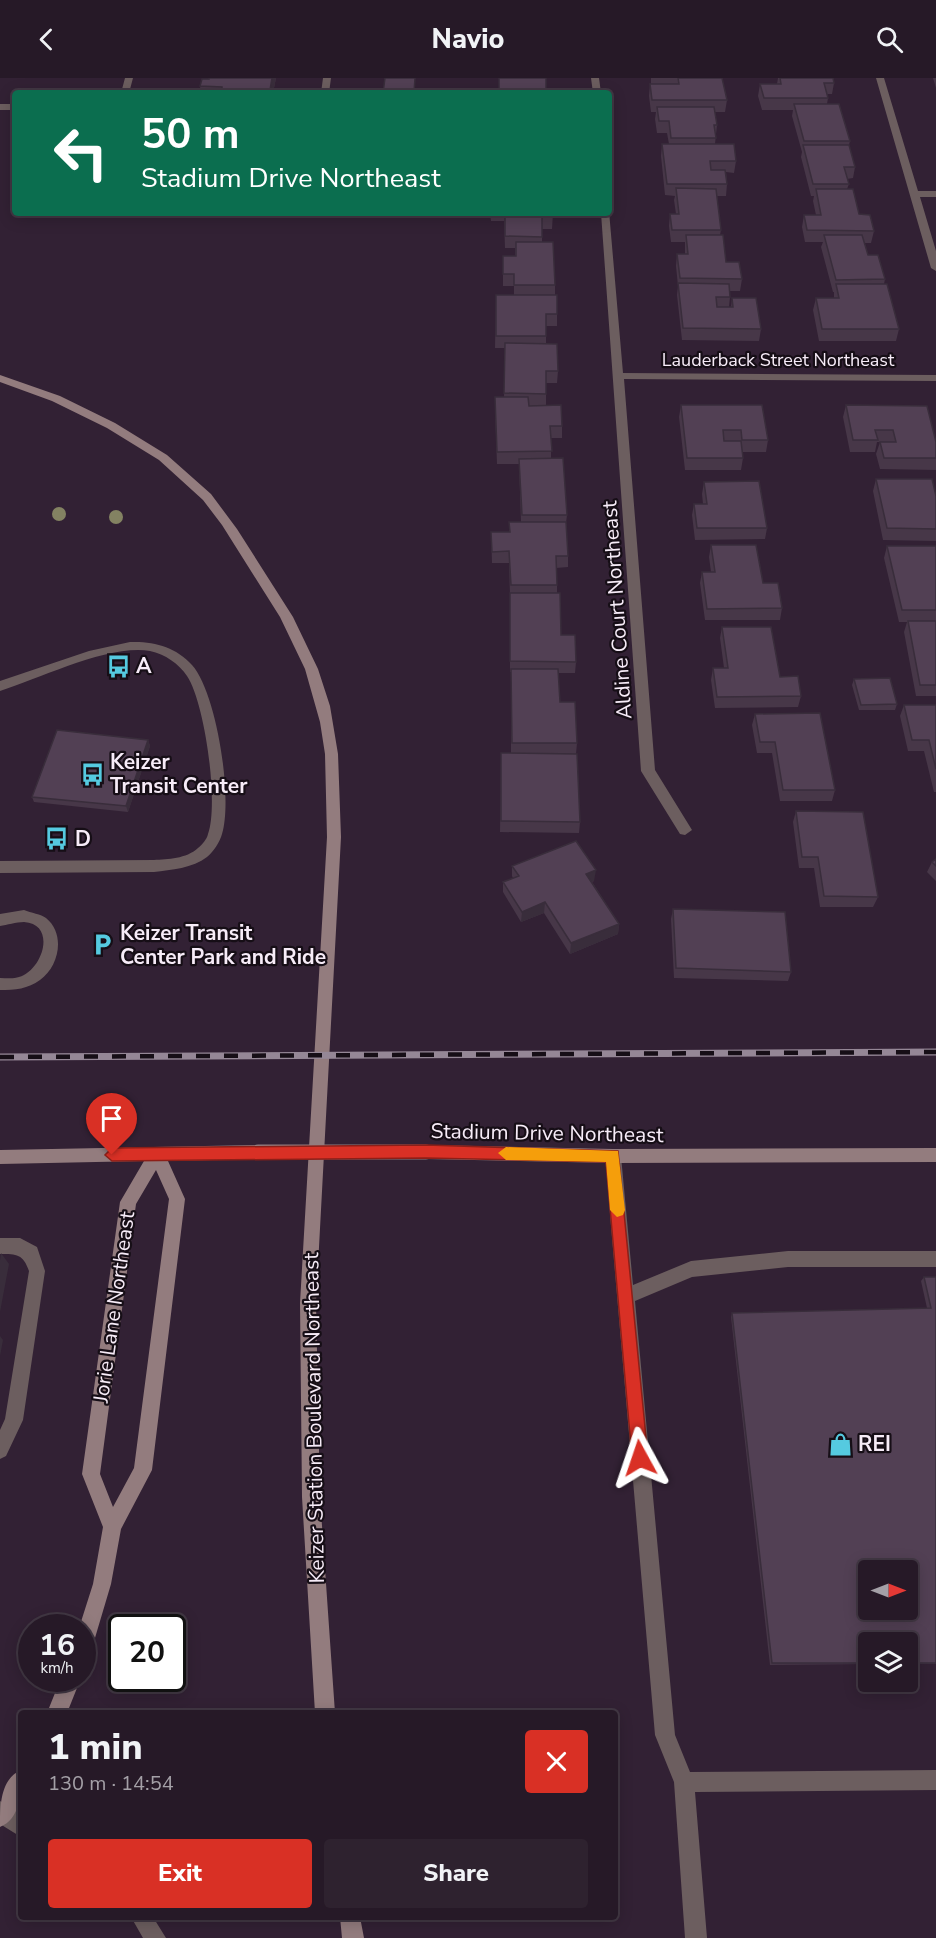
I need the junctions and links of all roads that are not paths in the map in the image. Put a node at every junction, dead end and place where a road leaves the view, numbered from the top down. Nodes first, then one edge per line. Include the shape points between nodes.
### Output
1 (880, 78) edge
2 (914, 194) junction
3 (936, 194) edge
4 (606, 216) edge
5 (936, 268) edge
6 (620, 376) junction
7 (0, 378) edge
8 (936, 378) edge
9 (0, 686) edge
10 (685, 830) dead end
11 (0, 867) edge
12 (0, 920) edge
13 (0, 984) edge
14 (157, 1154) junction
15 (936, 1155) edge
16 (0, 1156) edge
17 (613, 1156) junction
18 (0, 1246) edge
19 (936, 1260) edge
20 (626, 1297) junction
21 (0, 1450) edge
22 (112, 1527) junction
23 (93, 1614) edge
24 (65, 1692) edge
25 (58, 1710) edge
26 (325, 1710) edge
27 (936, 1780) edge
28 (684, 1782) junction
29 (18, 1785) edge
30 (1, 1813) edge
31 (18, 1825) edge
32 (143, 1920) edge
33 (350, 1920) edge
34 (156, 1938) edge
35 (353, 1938) edge
36 (696, 1938) edge

1 - 2 street
2 - 3 street
2 - 5 street
4 - 6 street, Aldine Court Northeast
6 - 8 street, Lauderback Street Northeast
6 - 10 street, Aldine Court Northeast via 648,771
7 - 26 main road, Keizer Station Boulevard Northeast via 133,438 178,469 207,498 290,622 310,664 324,708 334,837 308,1303 311,1497
9 - 11 street via 114,649 142,646 163,650 180,659 195,677 212,730 218,809 215,836 201,853 179,863 154,867
12 - 13 street via 18,916 33,919 45,926 52,937 53,950 48,963 37,974 22,982
14 - 16 main road, Stadium Drive Northeast
14 - 17 main road, Stadium Drive Northeast, bridge via 426,1152
14 - 22 main road via 177,1199 143,1470
14 - 22 main road, Jorie Lane Northeast via 128,1202 91,1474
15 - 17 main road, Stadium Drive Northeast
17 - 20 street
18 - 21 street via 20,1246 31,1253 37,1271 14,1420
19 - 20 street via 788,1260 691,1269
20 - 28 street via 665,1735
22 - 23 main road
24 - 25 main road
27 - 28 street
28 - 36 street
29 - 30 main road
30 - 31 street
32 - 34 street
33 - 35 main road

